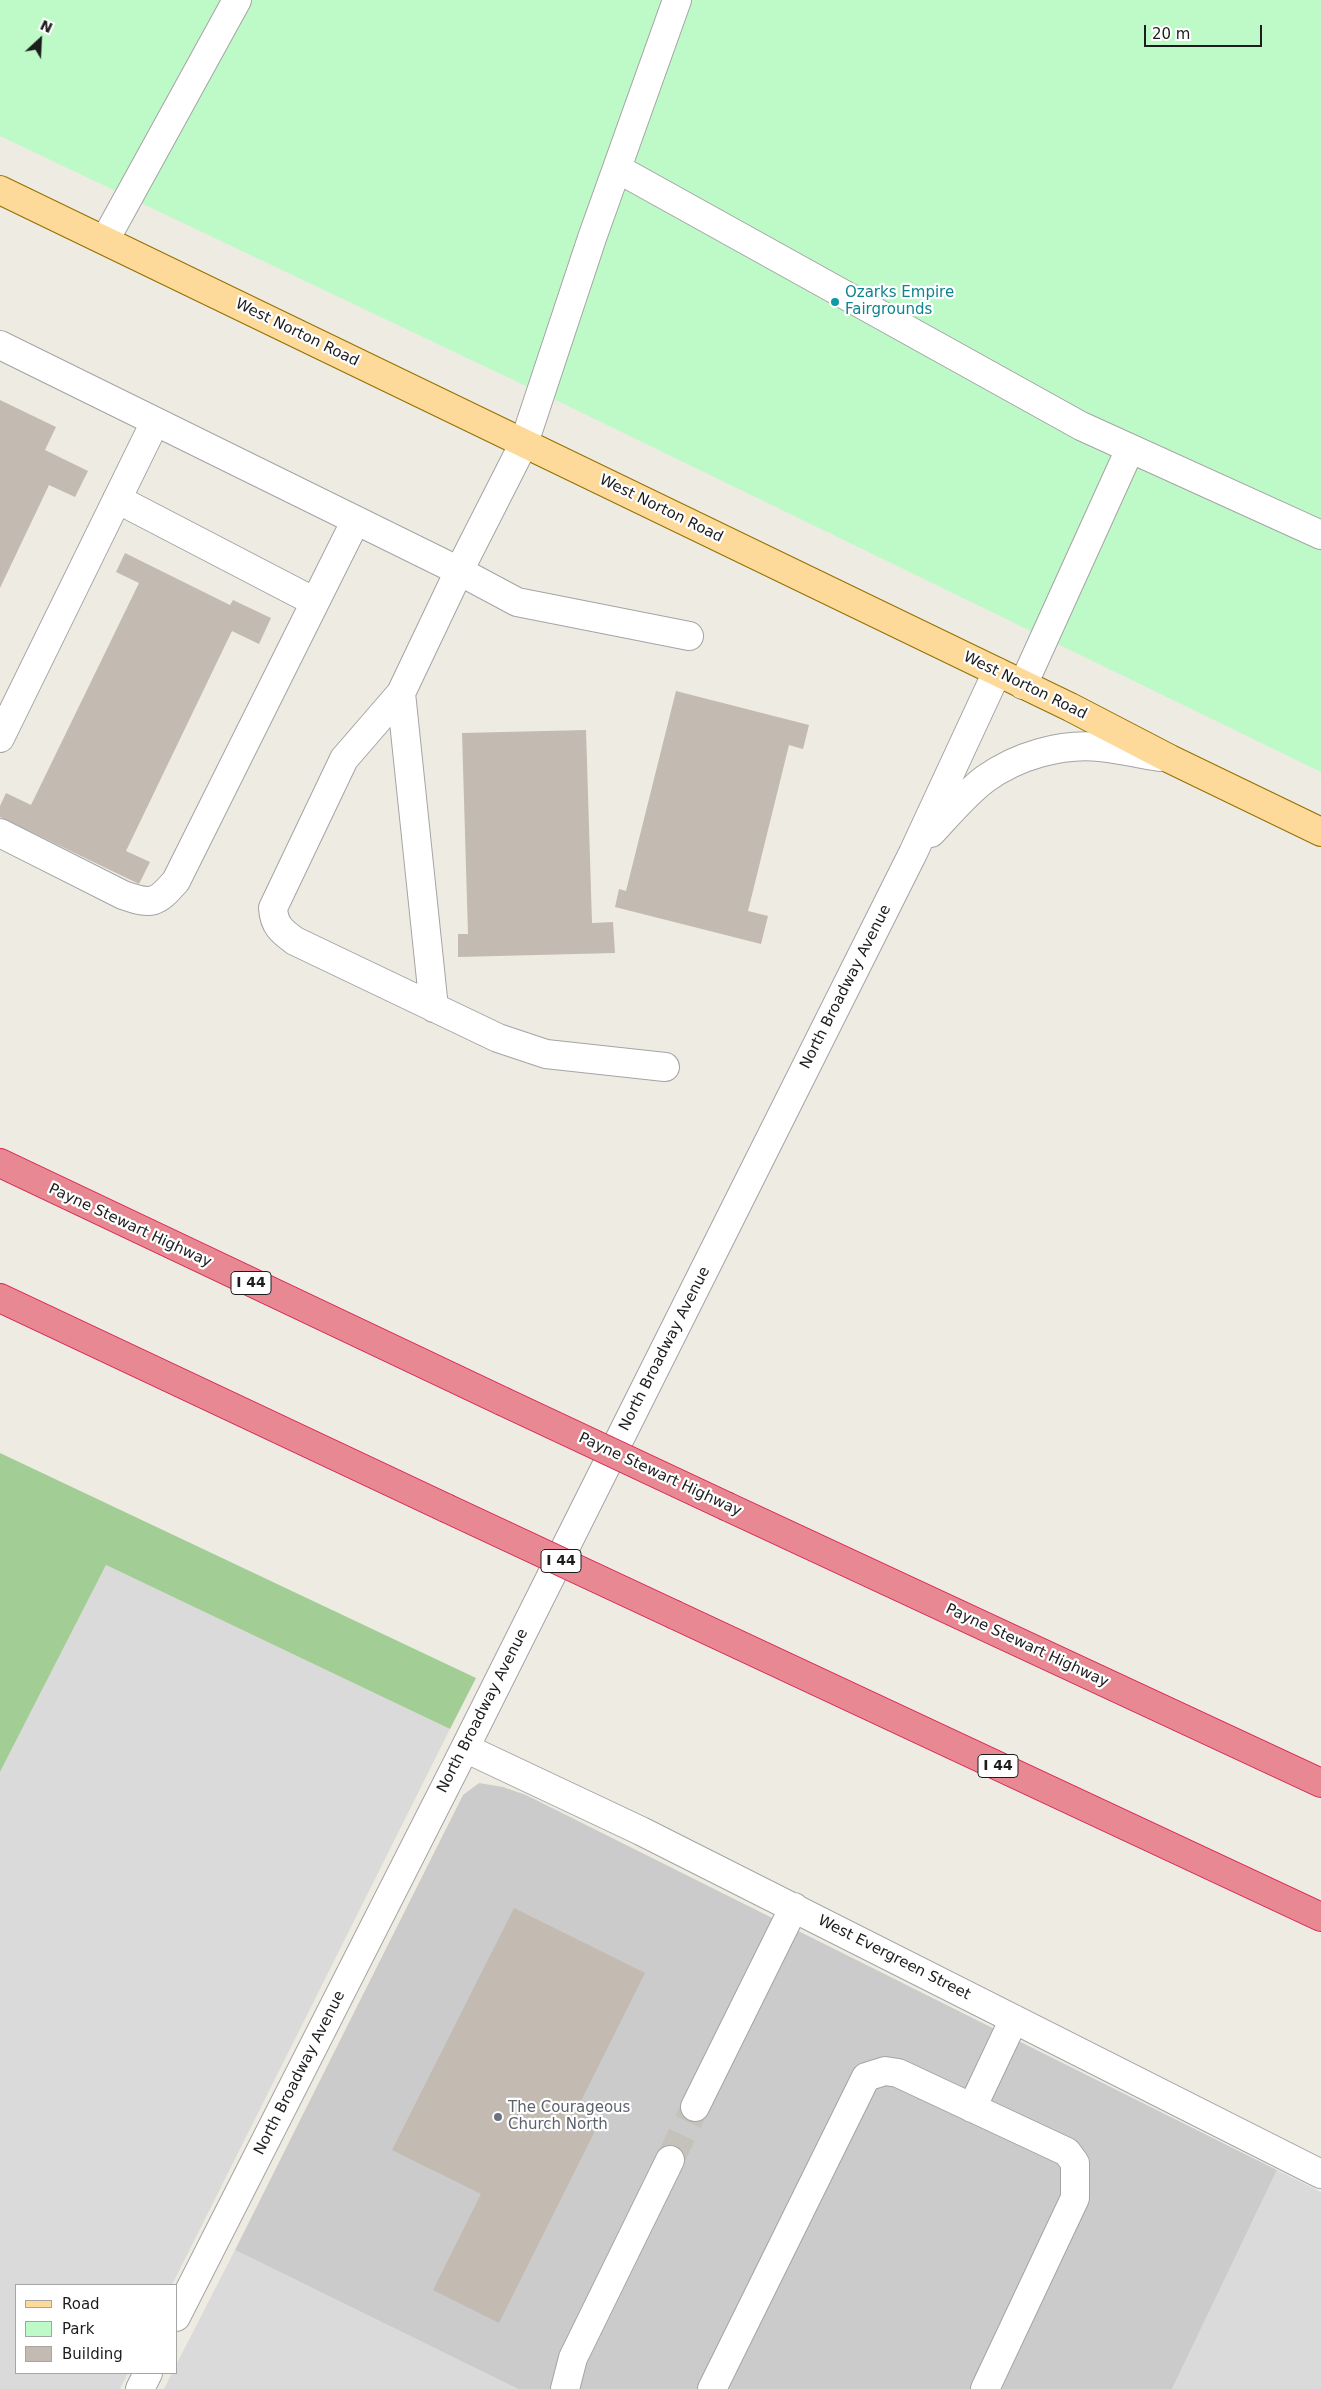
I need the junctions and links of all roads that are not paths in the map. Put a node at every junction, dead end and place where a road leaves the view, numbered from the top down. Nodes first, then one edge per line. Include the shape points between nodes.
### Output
1 (237, 0) edge
2 (677, 0) edge
3 (618, 169) junction
4 (0, 190) edge
5 (104, 240) junction
6 (0, 345) edge
7 (155, 422) junction
8 (524, 443) junction
9 (1130, 449) junction
10 (117, 499) junction
11 (355, 522) junction
12 (1321, 535) edge
13 (459, 571) junction
14 (316, 602) junction
15 (689, 636) dead end
16 (997, 672) junction
17 (1023, 684) junction
18 (401, 693) junction
19 (0, 738) edge
20 (1170, 759) junction
21 (1321, 832) edge
22 (0, 833) edge
23 (913, 853) junction
24 (434, 1008) junction
25 (665, 1067) dead end
26 (0, 1163) edge
27 (0, 1298) edge
28 (465, 1748) junction
29 (1321, 1783) edge
30 (794, 1908) junction
31 (1321, 1916) edge
32 (1014, 2019) junction
33 (695, 2107) tunnel mouth
34 (972, 2108) junction
35 (670, 2160) tunnel mouth
36 (1321, 2174) edge
37 (178, 2313) edge
38 (148, 2374) edge
39 (140, 2389) edge
40 (565, 2389) edge
41 (712, 2389) edge
42 (985, 2389) edge

1 - 5 street
2 - 3 street
3 - 8 street
3 - 9 street via 1080,426
4 - 5 main road, West Norton Road
5 - 8 main road, West Norton Road
6 - 7 street
7 - 10 street
7 - 11 street
8 - 13 street
8 - 16 main road, West Norton Road
9 - 12 street
9 - 17 street
10 - 14 street
10 - 19 street
11 - 13 street
11 - 14 street
13 - 15 street via 516,602
13 - 18 street
14 - 22 street via 176,881 162,898 144,902 123,895
16 - 17 main road, West Norton Road
16 - 23 street, North Broadway Avenue
17 - 20 main road, West Norton Road
18 - 24 street
18 - 24 street via 344,759 273,908 274,920 295,941
20 - 21 main road, West Norton Road
20 - 23 street via 1099,747 1068,747 1039,752 986,779 959,802
23 - 28 street, North Broadway Avenue
24 - 25 street via 498,1038 546,1054
26 - 29 highway, Payne Stewart Highway / I 44, bridge
27 - 31 highway, I 44, bridge
28 - 30 street, West Evergreen Street
28 - 37 street, North Broadway Avenue
30 - 32 street, West Evergreen Street
30 - 33 street
32 - 34 street
32 - 36 street, West Evergreen Street
34 - 41 street via 898,2073 885,2071 866,2077
34 - 42 street via 1067,2152 1075,2163 1076,2179 1075,2198
35 - 40 street via 573,2358
38 - 39 street

